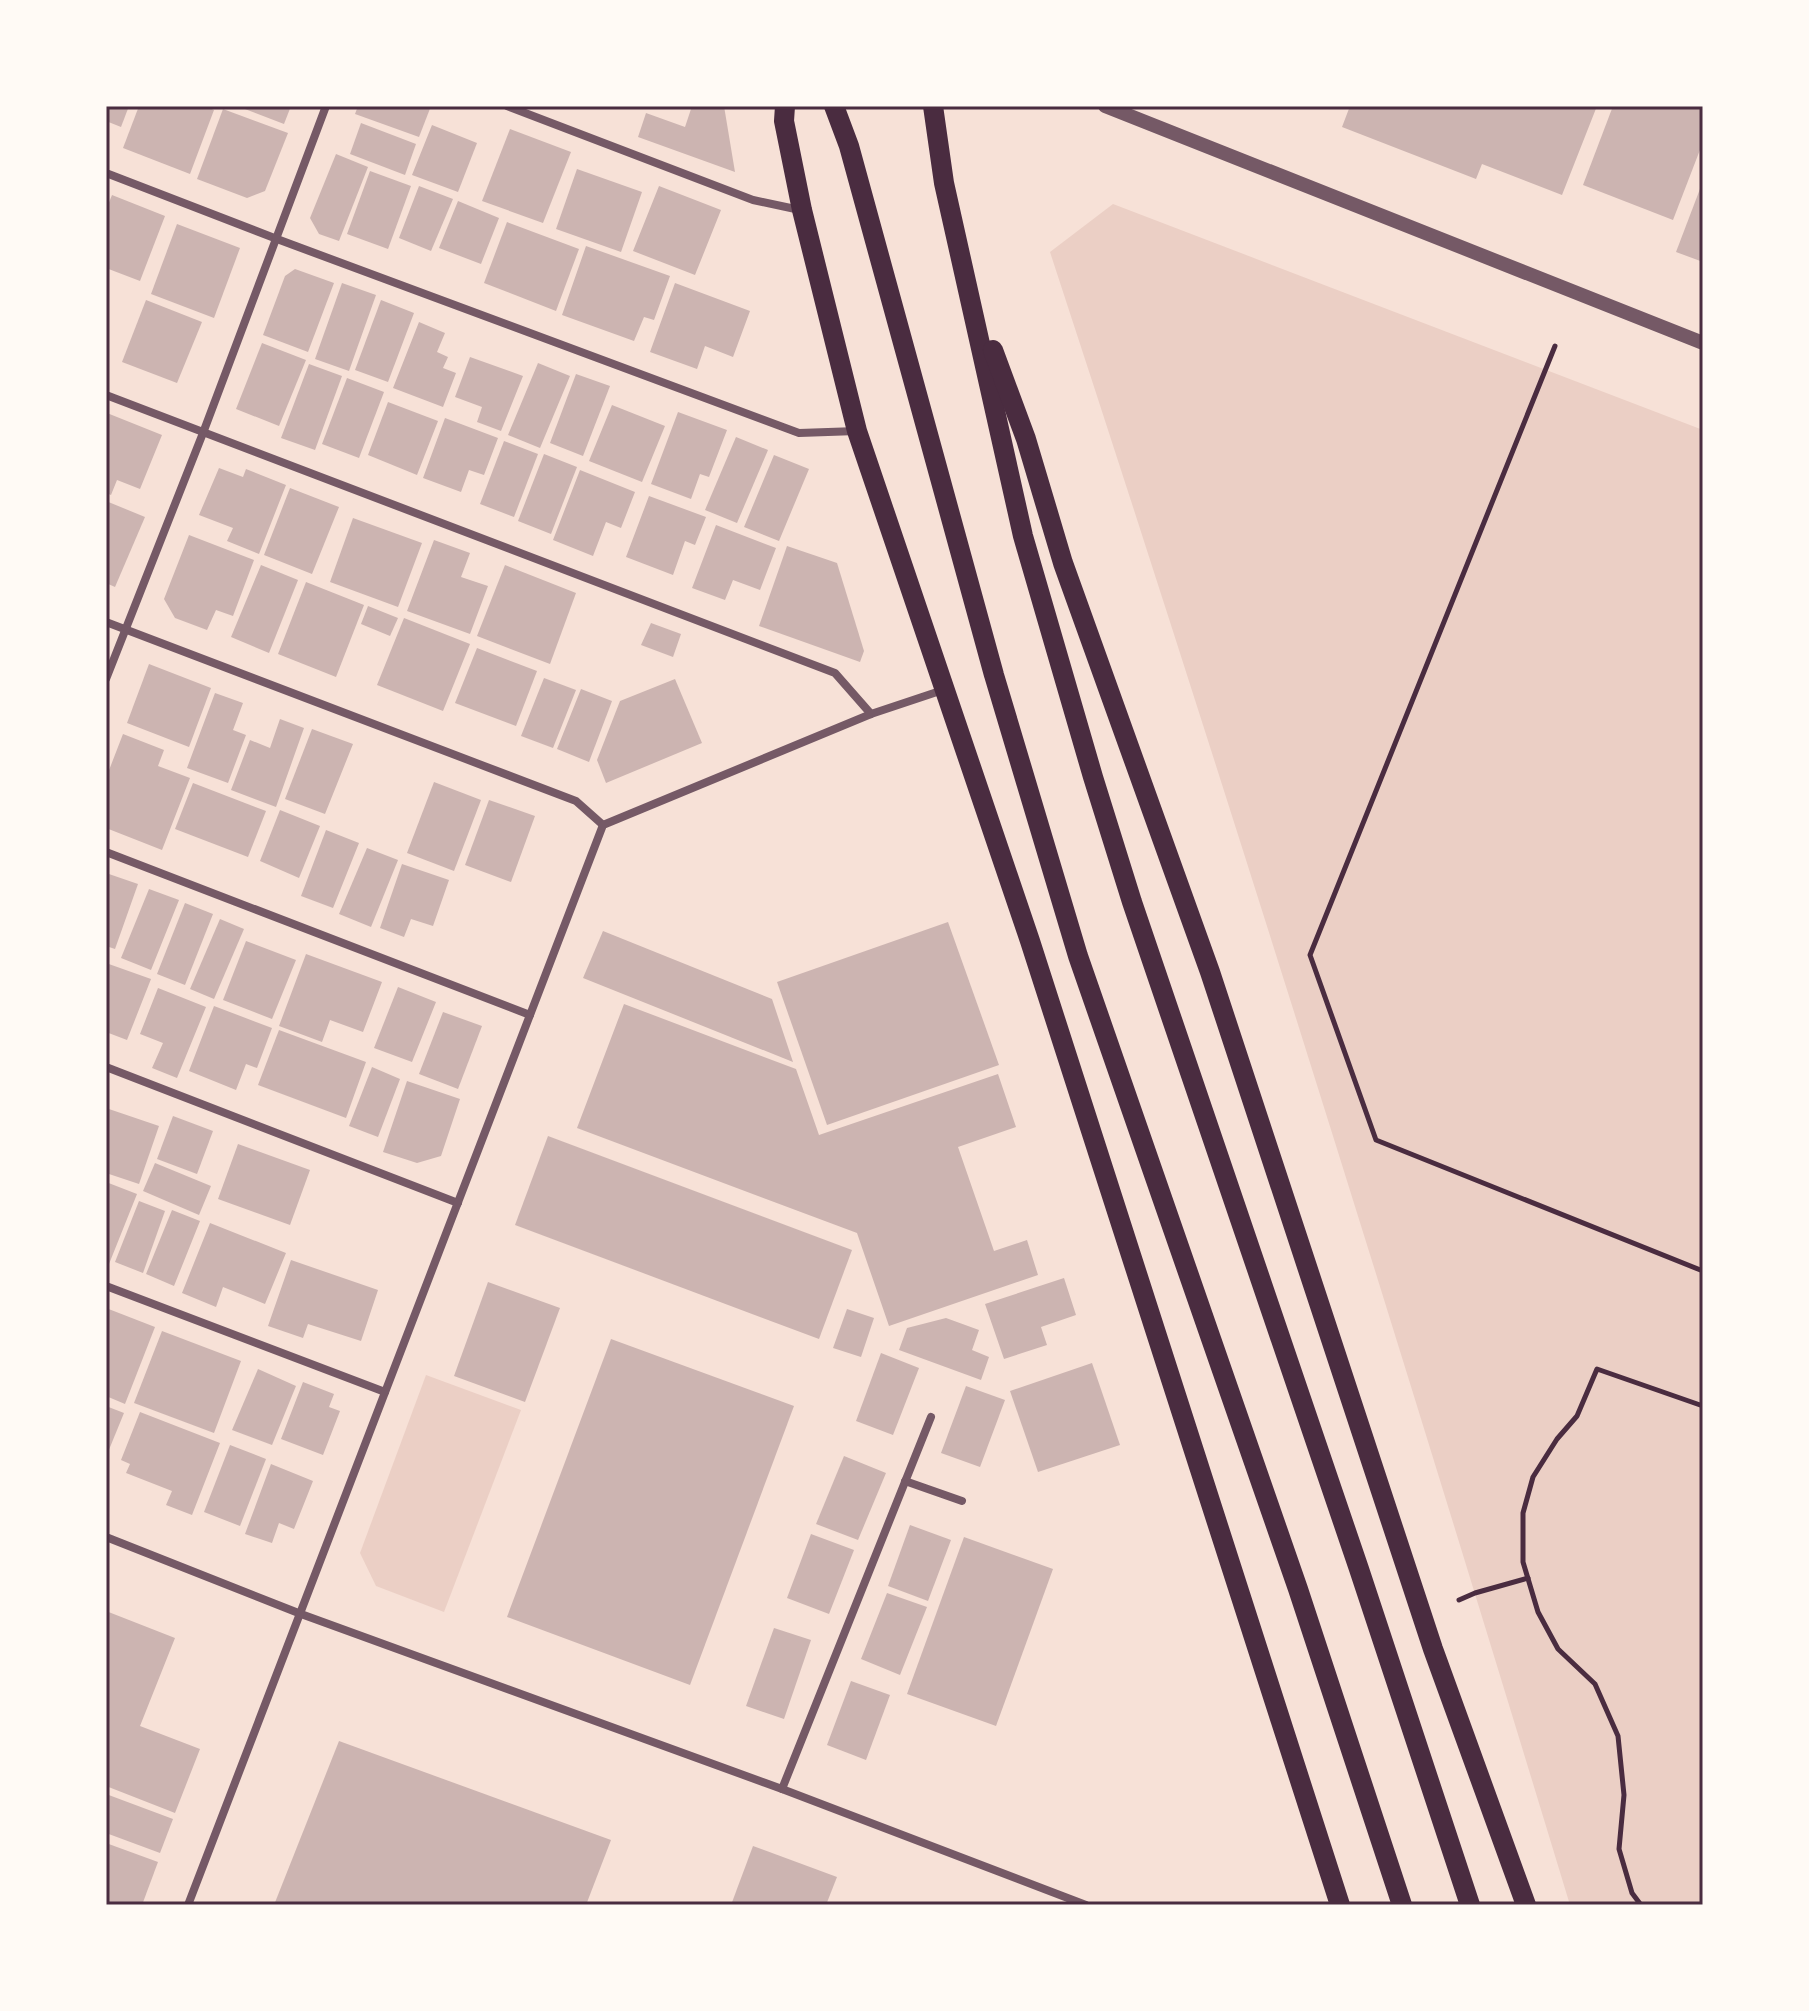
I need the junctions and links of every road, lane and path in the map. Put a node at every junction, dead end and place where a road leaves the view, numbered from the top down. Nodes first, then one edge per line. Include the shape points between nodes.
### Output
1 (326, 106) edge
2 (507, 106) edge
3 (785, 106) edge
4 (834, 106) edge
5 (933, 106) edge
6 (1105, 106) edge
7 (106, 173) edge
8 (802, 210) junction
9 (277, 239) junction
10 (966, 279) junction
11 (1703, 343) edge
12 (1555, 346) dead end
13 (106, 395) edge
14 (857, 431) junction
15 (203, 433) junction
16 (106, 622) edge
17 (126, 630) junction
18 (106, 679) edge
19 (944, 689) junction
20 (871, 714) junction
21 (603, 825) junction
22 (106, 852) edge
23 (530, 1015) junction
24 (106, 1067) edge
25 (458, 1203) junction
26 (1703, 1271) edge
27 (106, 1286) edge
28 (385, 1392) junction
29 (1703, 1406) edge
30 (931, 1417) dead end
31 (905, 1481) junction
32 (962, 1501) dead end
33 (106, 1537) edge
34 (1528, 1578) junction
35 (1459, 1600) dead end
36 (301, 1614) junction
37 (782, 1789) junction
38 (188, 1905) edge
39 (1086, 1905) edge
40 (1340, 1905) edge
41 (1402, 1905) edge
42 (1470, 1905) edge
43 (1526, 1905) edge
44 (1641, 1905) edge

1 - 9 street
2 - 8 street via 753,200
3 - 8 main road
4 - 41 main road via 1078,956
5 - 10 main road
6 - 11 street
7 - 9 street
8 - 14 main road
9 - 14 street via 799,433
9 - 15 street
10 - 42 main road via 1023,536 1093,777
10 - 43 main road via 1210,972 1433,1649
12 - 26 path via 1310,955 1376,1140
13 - 15 street
14 - 19 main road
15 - 17 street
15 - 20 street via 835,673
16 - 17 street
17 - 18 street
17 - 21 street via 576,801
19 - 20 street
19 - 40 main road
20 - 21 street
21 - 23 street
22 - 23 street
23 - 25 street
24 - 25 street
25 - 28 street
27 - 28 street
28 - 36 street
29 - 34 path via 1597,1369 1577,1416 1533,1477 1523,1513
30 - 31 street
31 - 32 street
31 - 37 street
33 - 36 street
34 - 35 path
34 - 44 path via 1538,1612 1558,1649 1595,1684 1618,1736 1624,1795 1619,1849
36 - 37 street
36 - 38 street
37 - 39 street

